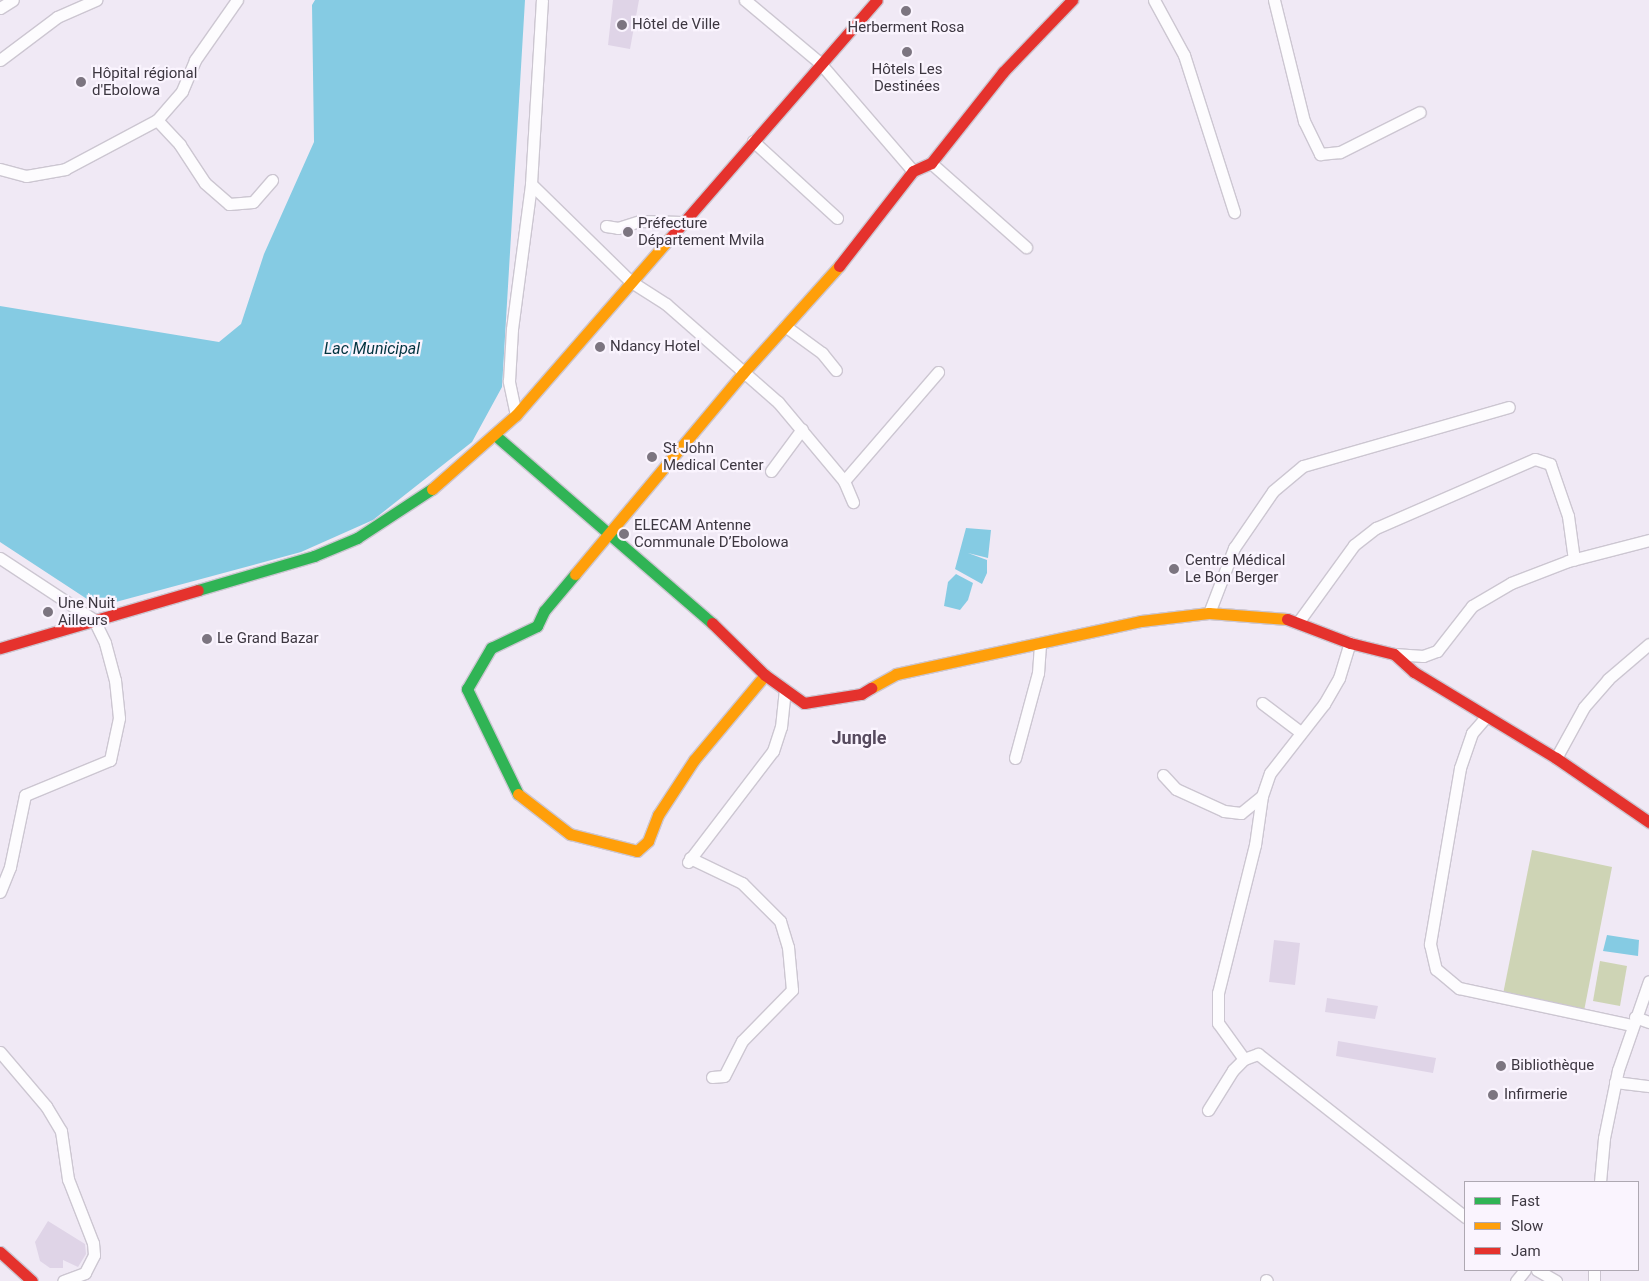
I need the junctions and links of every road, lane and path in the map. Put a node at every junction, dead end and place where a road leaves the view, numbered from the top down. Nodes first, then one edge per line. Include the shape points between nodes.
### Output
1 (13, 0) edge
2 (96, 0) edge
3 (237, 0) edge
4 (542, 0) edge
5 (745, 0) edge
6 (877, 0) edge
7 (1072, 0) edge
8 (1154, 0) edge
9 (1274, 0) edge
10 (0, 8) edge
11 (0, 60) edge
12 (820, 63) junction
13 (1420, 112) dead end
14 (157, 120) junction
15 (753, 141) junction
16 (931, 163) junction
17 (0, 169) edge
18 (913, 171) junction
19 (272, 180) dead end
20 (531, 184) junction
21 (1234, 212) dead end
22 (838, 218) dead end
23 (682, 222) junction
24 (606, 226) dead end
25 (1026, 246) dead end
26 (630, 281) junction
27 (785, 326) junction
28 (836, 370) dead end
29 (938, 372) dead end
30 (743, 373) junction
31 (1509, 407) dead end
32 (516, 415) junction
33 (802, 429) junction
34 (496, 436) junction
35 (771, 470) dead end
36 (844, 481) junction
37 (853, 502) dead end
38 (608, 536) junction
39 (1649, 540) edge
40 (0, 558) edge
41 (1574, 560) junction
42 (1209, 613) junction
43 (94, 620) junction
44 (1299, 621) junction
45 (1040, 643) junction
46 (1350, 643) junction
47 (1649, 644) edge
48 (0, 648) edge
49 (1394, 654) junction
50 (765, 675) junction
51 (785, 692) junction
52 (1262, 702) dead end
53 (1485, 718) junction
54 (1298, 732) junction
55 (1014, 758) dead end
56 (1556, 758) junction
57 (1163, 775) dead end
58 (1262, 796) junction
59 (1649, 822) edge
60 (0, 892) edge
61 (1649, 981) edge
62 (1634, 1021) junction
63 (1649, 1022) edge
64 (0, 1052) edge
65 (1244, 1059) junction
66 (712, 1078) dead end
67 (1615, 1082) junction
68 (1649, 1086) edge
69 (1208, 1110) dead end
70 (1600, 1181) edge
71 (1464, 1216) edge
72 (0, 1252) edge
73 (1524, 1271) edge
74 (1540, 1271) edge
75 (32, 1281) edge
76 (63, 1281) edge
77 (1516, 1281) edge
78 (1556, 1281) edge

1 - 10 street
2 - 11 street via 57,17
3 - 14 street via 195,60 182,91
4 - 20 street
5 - 12 street
6 - 12 main road
7 - 16 main road via 1003,72
8 - 21 street via 1184,55
9 - 13 street via 1304,121 1320,154 1340,152
12 - 15 main road
12 - 18 street
14 - 17 street via 65,169 26,176
14 - 19 street via 180,145 206,183 229,204 253,202
15 - 22 street
15 - 23 main road
16 - 18 main road
16 - 25 street
18 - 27 main road via 843,262
20 - 26 street
20 - 32 street via 512,328 509,381
23 - 24 street via 640,221 618,228
23 - 26 main road
26 - 30 street via 666,304
26 - 32 main road
27 - 28 street via 822,353
27 - 30 main road
29 - 36 street
30 - 33 street
30 - 38 main road
31 - 42 street via 1302,466 1273,491 1234,548
32 - 34 main road
33 - 35 street
33 - 36 street
34 - 38 main road
34 - 43 main road via 434,488 341,546
36 - 37 street
38 - 50 main road via 691,603
38 - 50 main road via 544,611 537,626 491,648 467,689 515,792 570,834 637,851 648,841 658,815 694,760
39 - 41 street
40 - 43 street
41 - 44 street via 1568,516 1550,464 1535,459 1376,528 1354,546
41 - 49 street via 1490,593 1472,606 1430,655
42 - 44 main road via 1262,615
42 - 45 main road via 1141,621
43 - 48 main road
43 - 60 street via 105,643 115,680 119,718 114,752 104,765 25,796 10,867
44 - 46 main road
45 - 51 main road via 896,674 861,694 824,702 804,703
45 - 55 street via 1038,673
46 - 49 main road
46 - 54 street via 1339,678 1324,704
47 - 56 street via 1608,679 1584,707
49 - 53 main road
50 - 51 main road
51 - 66 street via 782,727 773,751 689,860 742,883 780,920 788,947 792,990 742,1041 724,1076
52 - 54 street
53 - 56 main road
53 - 62 street via 1472,733 1460,768 1430,944 1436,969 1459,988
54 - 58 street via 1270,773
56 - 59 main road
57 - 58 street via 1176,789 1224,811 1241,813
58 - 65 street via 1255,846 1218,993 1218,1023
61 - 62 street
62 - 63 street
62 - 67 street
64 - 76 street via 46,1106 61,1131 66,1173 93,1243 94,1255 85,1273
65 - 69 street
65 - 71 street via 1258,1054
67 - 68 street
67 - 70 street
72 - 75 main road
73 - 77 street
74 - 78 street

